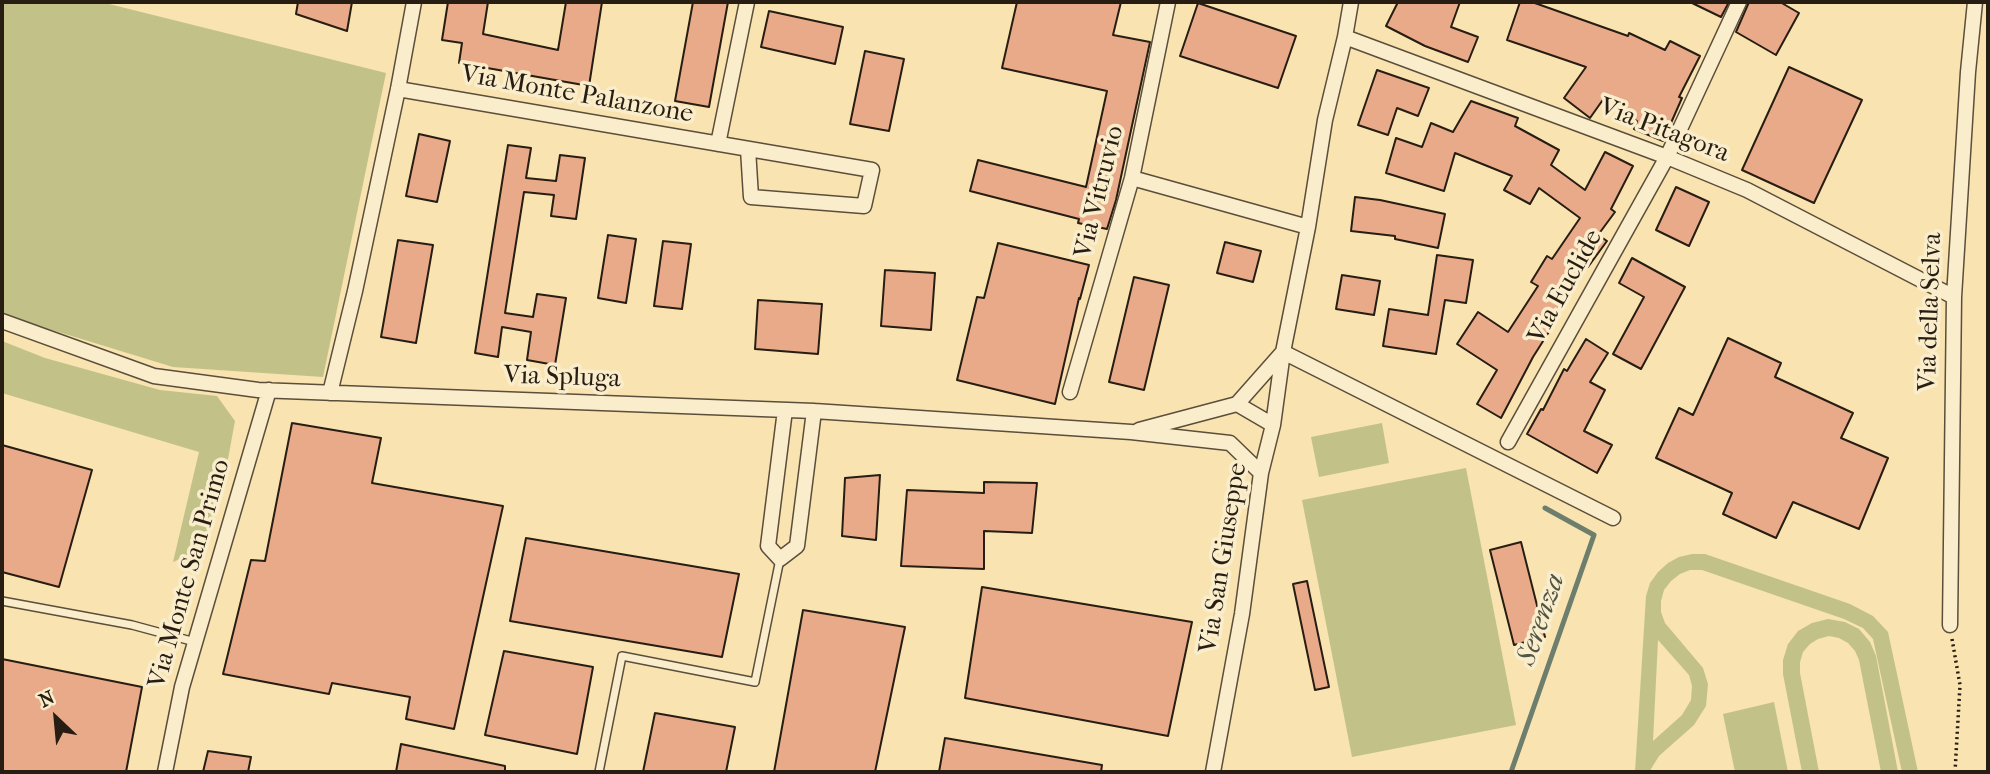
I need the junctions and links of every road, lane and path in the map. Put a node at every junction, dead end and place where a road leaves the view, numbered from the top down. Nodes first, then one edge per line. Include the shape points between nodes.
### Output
1 (414, 2) edge
2 (747, 2) edge
3 (1168, 2) edge
4 (1351, 2) edge
5 (1739, 2) edge
6 (1975, 2) edge
7 (1345, 37) junction
8 (398, 89) junction
9 (718, 144) junction
10 (748, 149) junction
11 (1667, 157) junction
12 (1132, 178) junction
13 (1308, 227) junction
14 (1955, 297) junction
15 (2, 321) edge
16 (1283, 352) junction
17 (269, 390) junction
18 (1070, 392) dead end
19 (330, 393) junction
20 (1237, 404) junction
21 (785, 410) junction
22 (814, 411) junction
23 (1273, 425) junction
24 (1131, 432) junction
25 (1508, 442) dead end
26 (1261, 473) junction
27 (1613, 518) dead end
28 (780, 559) junction
29 (2, 601) edge
30 (1950, 625) joint
31 (195, 642) junction
32 (166, 772) edge
33 (600, 772) edge
34 (1213, 772) edge
35 (1955, 772) edge

1 - 8 street
2 - 9 street
3 - 12 street, Via Vitruvio
4 - 7 street, Via San Giuseppe
5 - 11 street, Via Euclide
6 - 14 street, Via della Selva
7 - 11 street, Via Pitagora
7 - 13 street, Via San Giuseppe via 1325,120
8 - 9 street, Via Monte Palanzone
8 - 19 street
9 - 10 street, Via Monte Palanzone
10 - 10 street, Via Monte Palanzone via 872,170 864,206 751,197
11 - 14 street, Via Pitagora via 1788,209
11 - 25 street, Via Euclide
12 - 13 street
12 - 18 street, Via Vitruvio
13 - 16 street, Via San Giuseppe
14 - 30 street, Via della Selva
15 - 17 street, Via Spluga via 154,376
16 - 20 street
16 - 23 street, Via San Giuseppe
16 - 27 street
17 - 19 street, Via Spluga
17 - 31 street, Via Monte San Primo
19 - 21 street, Via Spluga
20 - 23 street
20 - 24 street, Via Spluga
21 - 22 street, Via Spluga
21 - 28 street via 768,547
22 - 24 street, Via Spluga
22 - 28 street via 797,546
23 - 26 street, Via San Giuseppe
24 - 26 street, Via Spluga via 1230,443
26 - 34 street, Via San Giuseppe via 1242,614
28 - 33 lane via 755,682 622,656
29 - 31 lane via 132,625
30 - 35 path via 1959,685
31 - 32 street, Via Monte San Primo

